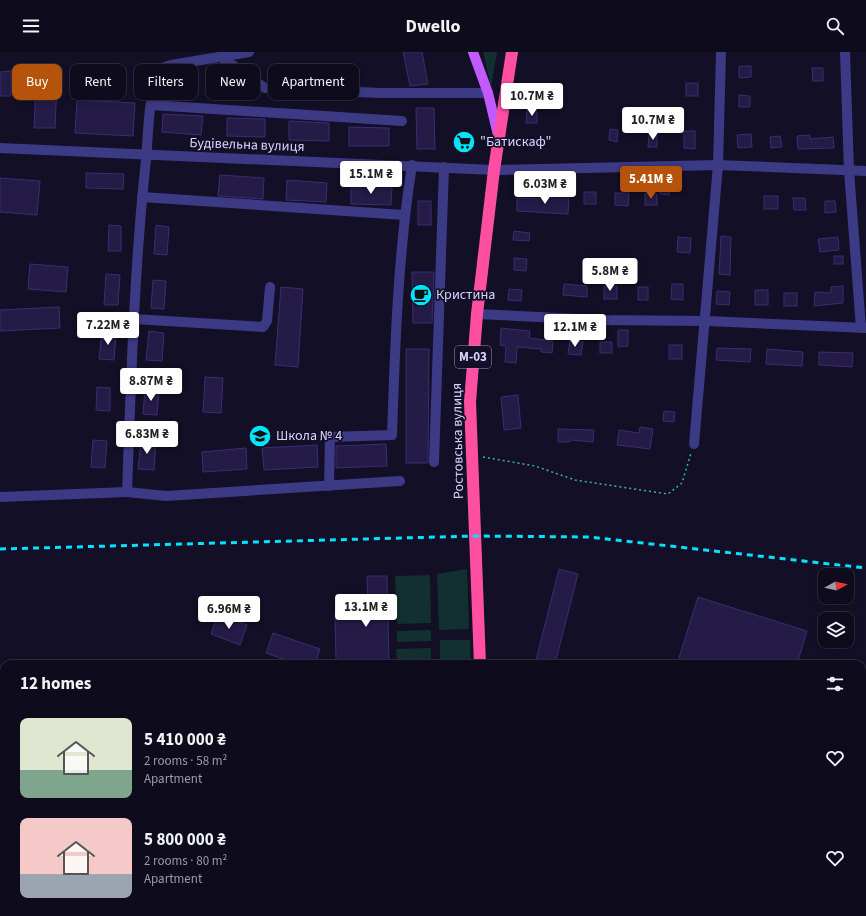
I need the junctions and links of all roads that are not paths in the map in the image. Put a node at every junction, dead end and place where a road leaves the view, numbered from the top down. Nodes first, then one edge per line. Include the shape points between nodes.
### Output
1 (249, 52) edge
2 (473, 52) edge
3 (512, 52) edge
4 (721, 52) edge
5 (845, 52) edge
6 (221, 57) junction
7 (488, 93) junction
8 (151, 105) junction
9 (402, 121) dead end
10 (499, 137) junction
11 (0, 148) edge
12 (146, 156) junction
13 (412, 165) junction
14 (718, 165) junction
15 (444, 167) junction
16 (494, 170) junction
17 (849, 171) junction
18 (866, 171) edge
19 (142, 197) junction
20 (404, 216) junction
21 (270, 287) dead end
22 (476, 314) junction
23 (134, 319) junction
24 (706, 321) junction
25 (863, 328) edge
26 (694, 444) road end
27 (434, 462) dead end
28 (400, 481) dead end
29 (329, 486) junction
30 (127, 492) junction
31 (0, 497) edge
32 (480, 660) edge

1 - 6 street
2 - 7 main road
3 - 10 highway, Ростовська вулиця / М-03
4 - 14 street
5 - 17 street
6 - 7 street via 265,88 381,93
6 - 8 street via 162,68 156,78
7 - 10 main road
8 - 9 street
8 - 12 street
10 - 16 highway, Ростовська вулиця / М-03
11 - 12 street, Будівельна вулиця
12 - 13 street, Будівельна вулиця
12 - 19 street
13 - 15 street, Будівельна вулиця
13 - 20 street
14 - 16 street, Будівельна вулиця
14 - 17 street, Будівельна вулиця
14 - 24 street
15 - 16 street, Будівельна вулиця
15 - 27 street
16 - 22 highway, Ростовська вулиця / М-03
17 - 18 street, Будівельна вулиця
17 - 25 street
19 - 20 street
19 - 23 street
20 - 29 street via 392,435 330,436
21 - 23 street via 267,321 263,327
22 - 24 street via 600,320
22 - 32 highway, Ростовська вулиця / М-03 via 470,402
23 - 30 street
24 - 25 street
24 - 26 street
28 - 29 street
29 - 30 street via 166,496
30 - 31 street

